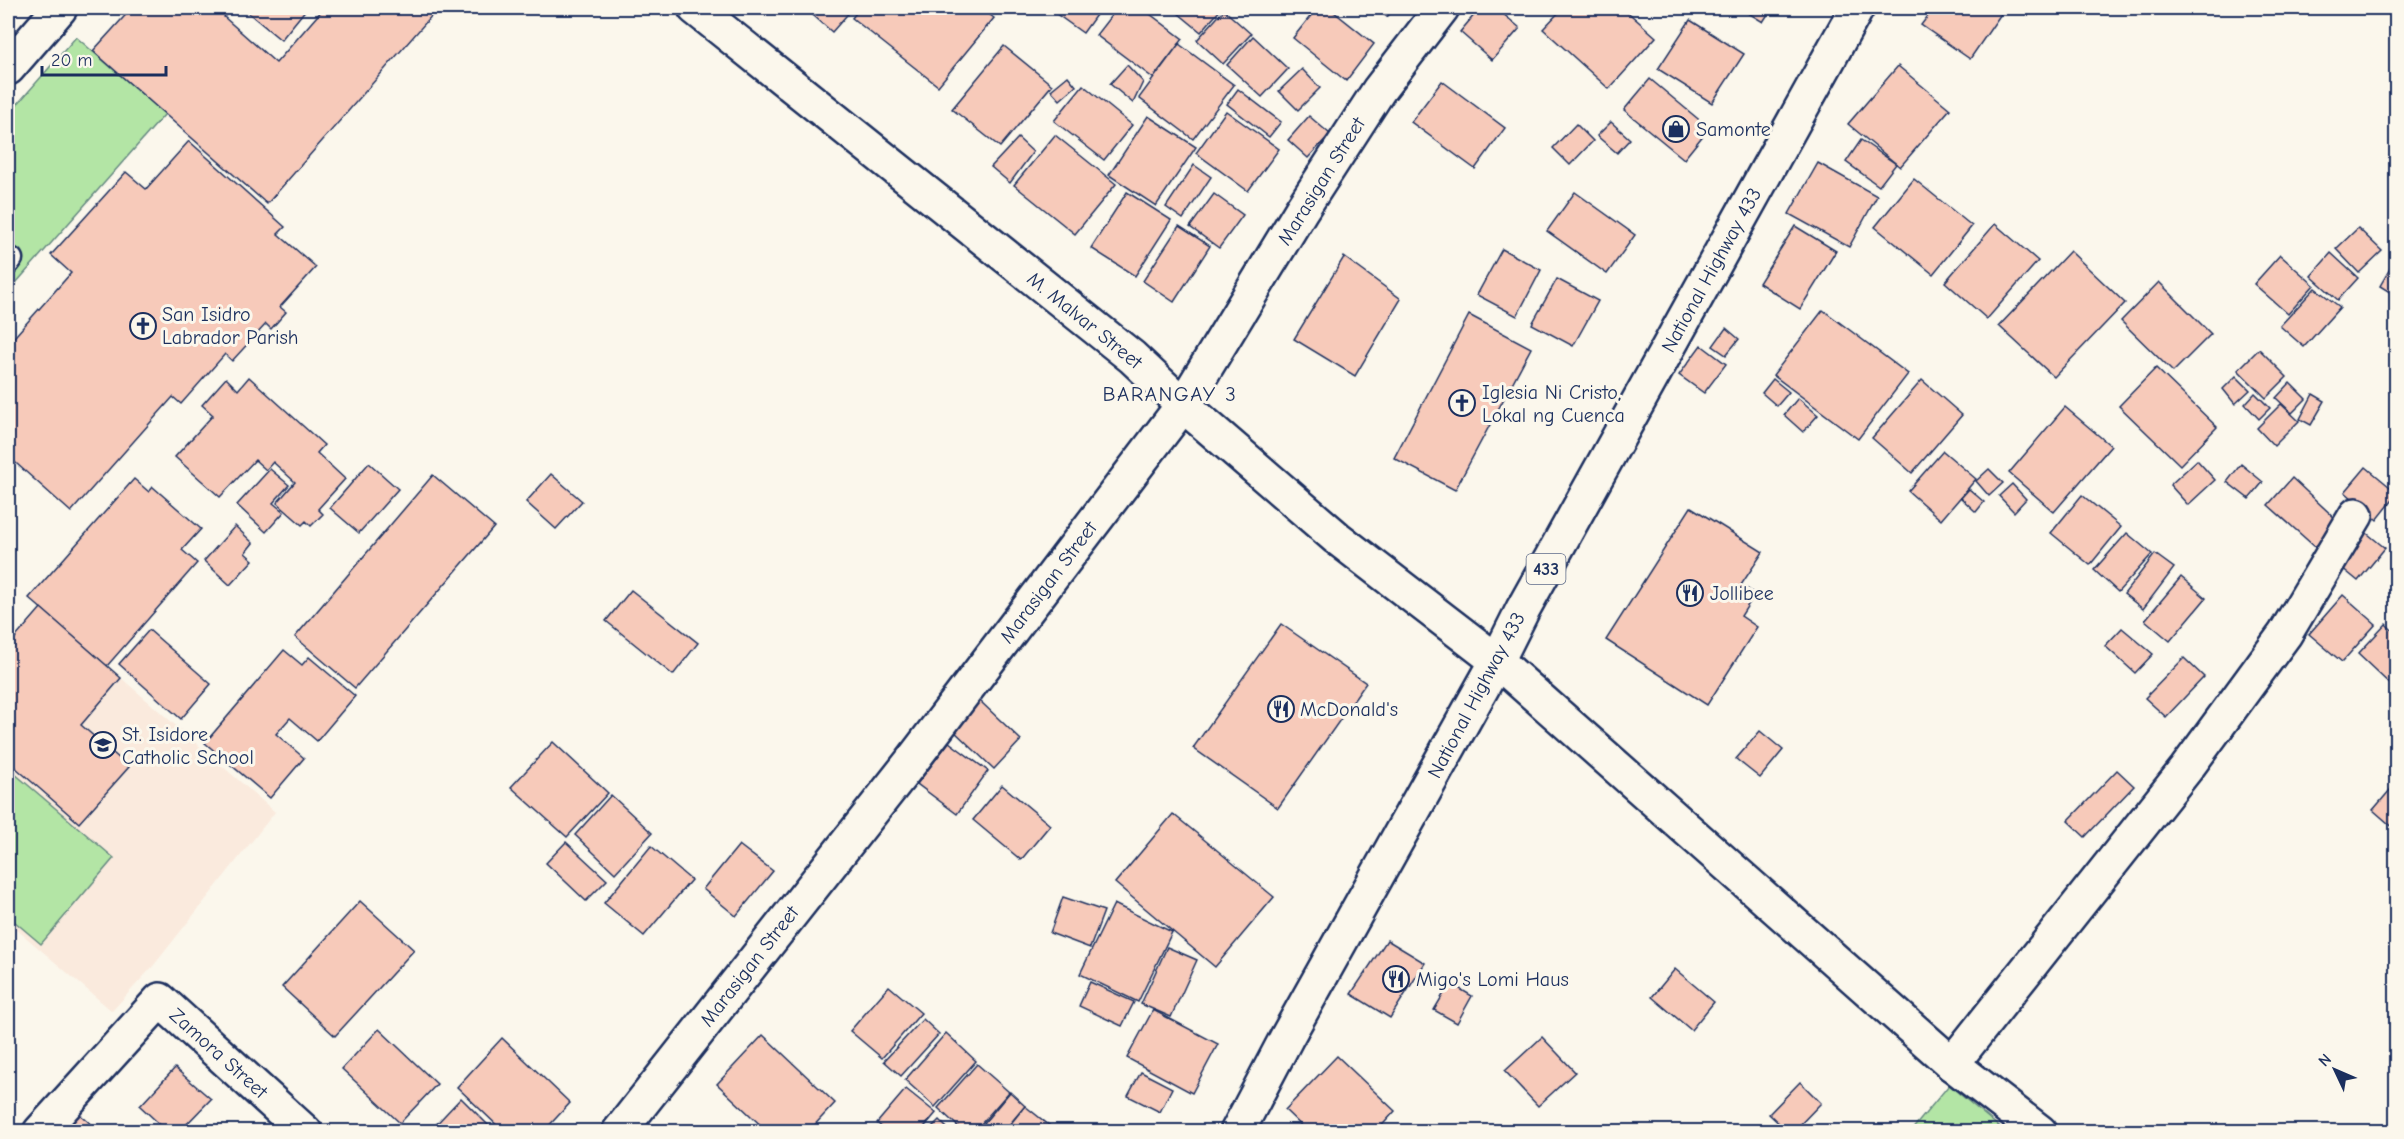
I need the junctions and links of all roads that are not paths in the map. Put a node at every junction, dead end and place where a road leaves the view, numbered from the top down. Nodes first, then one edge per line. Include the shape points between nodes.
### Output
1 (60, 8) edge
2 (695, 8) edge
3 (1442, 8) edge
4 (1857, 8) edge
5 (8, 68) edge
6 (1183, 405) junction
7 (2356, 515) dead end
8 (1497, 662) junction
9 (1952, 1064) junction
10 (40, 1131) edge
11 (304, 1131) edge
12 (619, 1131) edge
13 (1237, 1131) edge
14 (2040, 1131) edge

1 - 5 street
2 - 6 street, M. Malvar Street via 1132,357
3 - 6 street, Marasigan Street via 1379,90
4 - 8 street, National Highway 433 / 433
6 - 8 street, M. Malvar Street via 1337,538
6 - 12 street, Marasigan Street via 911,762
7 - 9 street via 2285,634 2186,769
8 - 9 street, M. Malvar Street
8 - 13 street, National Highway 433 / 433
9 - 14 street, M. Malvar Street
10 - 11 street, Zamora Street via 160,1000

